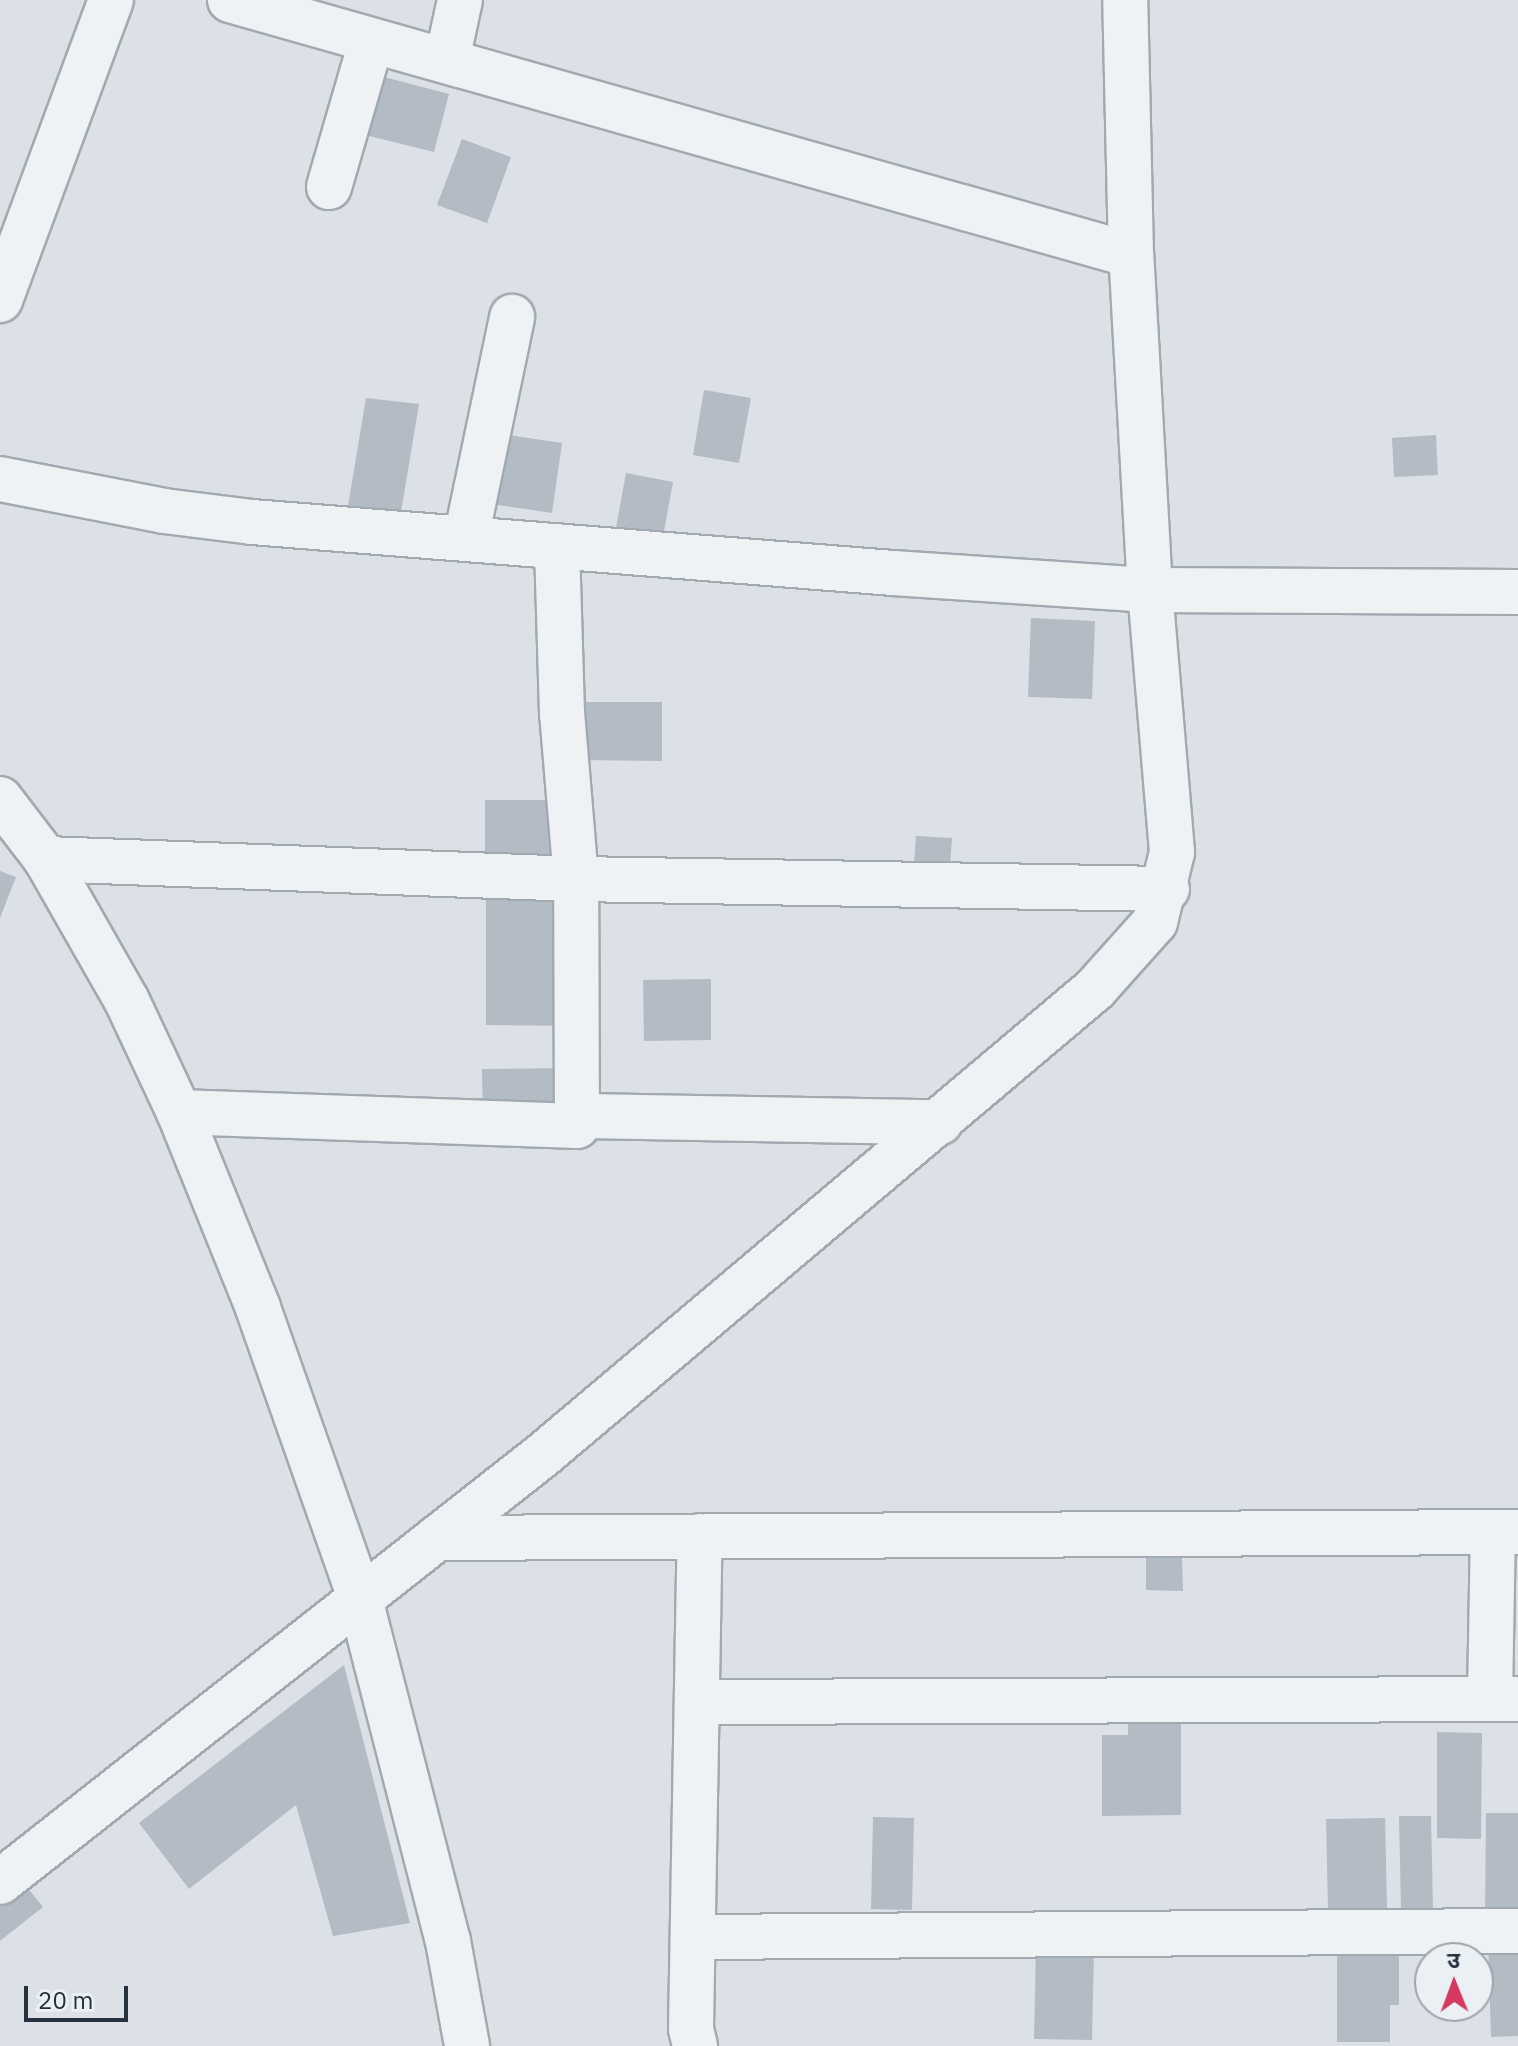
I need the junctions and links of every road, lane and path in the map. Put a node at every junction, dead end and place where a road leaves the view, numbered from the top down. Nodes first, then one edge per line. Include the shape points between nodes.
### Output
1 (111, 0) edge
2 (230, 0) edge
3 (460, 0) edge
4 (1125, 0) edge
5 (371, 42) junction
6 (447, 60) junction
7 (329, 187) dead end
8 (1131, 255) junction
9 (0, 300) edge
10 (512, 317) dead end
11 (0, 479) edge
12 (466, 538) junction
13 (557, 546) junction
14 (1150, 590) junction
15 (1518, 592) edge
16 (0, 799) edge
17 (46, 859) junction
18 (576, 879) junction
19 (1167, 889) junction
20 (179, 1112) junction
21 (580, 1116) junction
22 (940, 1122) junction
23 (1506, 1532) edge
24 (700, 1536) junction
25 (437, 1538) junction
26 (359, 1595) junction
27 (1504, 1699) edge
28 (699, 1702) junction
29 (0, 1882) edge
30 (1518, 1931) edge
31 (695, 1937) junction
32 (467, 2046) edge
33 (695, 2046) edge

1 - 9 street
2 - 5 street
3 - 6 street
4 - 8 street
5 - 6 street
5 - 7 street
6 - 8 street
8 - 14 street
10 - 12 street
11 - 12 street via 164,511
12 - 13 street
13 - 14 street
13 - 18 street via 562,714
14 - 15 street
14 - 19 street via 1172,852
16 - 17 street
17 - 18 street
17 - 20 street via 127,1001
18 - 19 street
18 - 21 street
19 - 22 street via 1155,922 1129,954
20 - 21 street via 570,1130
20 - 26 street via 258,1308
21 - 22 street
22 - 25 street
23 - 24 street
23 - 27 street
24 - 25 street
24 - 28 street
25 - 26 street
26 - 29 street
26 - 32 street via 448,1941
27 - 28 street
28 - 31 street
30 - 31 street
31 - 33 street

